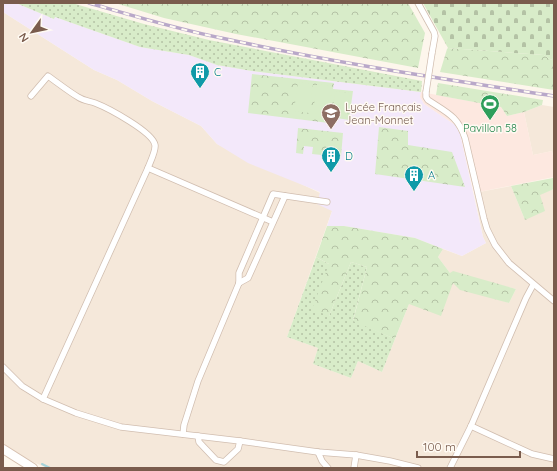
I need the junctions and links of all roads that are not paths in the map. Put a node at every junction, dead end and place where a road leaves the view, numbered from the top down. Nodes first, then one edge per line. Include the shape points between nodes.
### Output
1 (418, 3) edge
2 (31, 96) dead end
3 (148, 168) junction
4 (285, 196) junction
5 (327, 202) dead end
6 (263, 218) junction
7 (273, 222) junction
8 (239, 283) junction
9 (533, 285) junction
10 (554, 301) edge
11 (3, 368) edge
12 (43, 400) junction
13 (471, 426) junction
14 (183, 434) junction
15 (198, 436) junction
16 (240, 441) junction
17 (3, 449) edge
18 (318, 452) junction
19 (356, 455) junction
20 (554, 459) edge
21 (33, 468) edge
22 (328, 468) edge
23 (354, 468) edge
24 (418, 468) edge
25 (450, 468) edge

1 - 9 street, bridge via 435,36 426,97 456,119 462,127 487,229 504,257
2 - 3 street via 48,76 78,97 126,119 154,140 155,146
3 - 6 street
3 - 12 street
4 - 5 street
4 - 6 street via 273,194
4 - 7 street
6 - 7 street
6 - 8 street via 239,273
7 - 8 street via 248,278
8 - 14 street via 198,381
9 - 10 street
9 - 13 street
11 - 12 street via 22,386
12 - 14 street via 121,427
13 - 20 street via 532,454
13 - 25 street
14 - 15 street
15 - 16 street
15 - 16 street via 199,442 216,460 224,462 238,449
16 - 18 street
17 - 21 main road
18 - 19 street
18 - 22 street
19 - 23 street
19 - 24 street via 390,460

